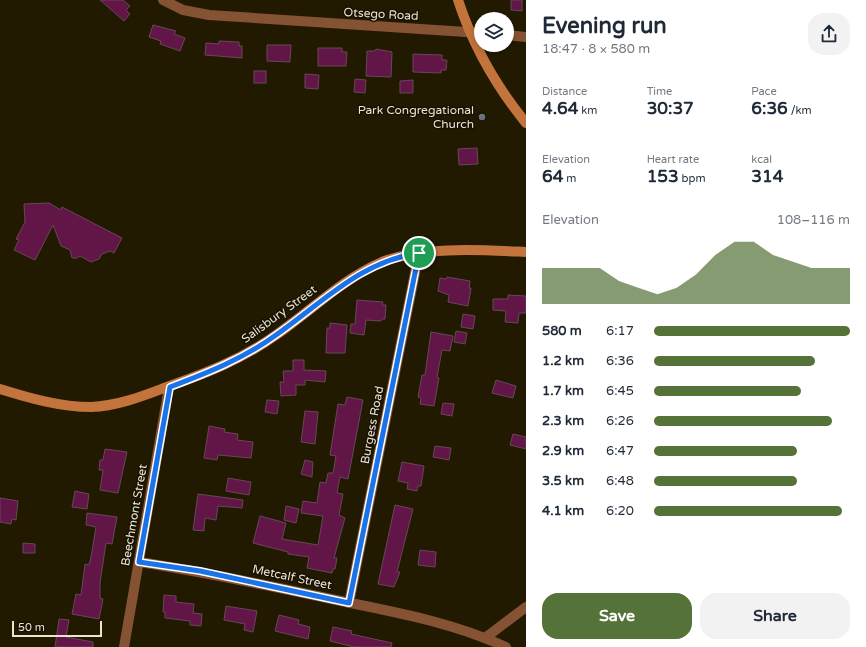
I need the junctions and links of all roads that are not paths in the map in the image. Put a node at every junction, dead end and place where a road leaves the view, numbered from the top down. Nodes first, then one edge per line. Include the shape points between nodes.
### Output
1 (163, 0) edge
2 (458, 0) edge
3 (469, 32) junction
4 (474, 32) edge
5 (514, 36) edge
6 (526, 37) edge
7 (526, 123) edge
8 (526, 252) edge
9 (419, 253) junction
10 (170, 387) junction
11 (0, 389) edge
12 (139, 562) junction
13 (349, 603) junction
14 (526, 607) edge
15 (485, 638) junction
16 (124, 647) edge
17 (506, 647) edge

1 - 3 street, Otsego Road via 183,10 209,15
2 - 3 main road
3 - 4 street, Otsego Road
3 - 7 main road via 493,78
5 - 6 street
8 - 9 main road, Salisbury Street
9 - 10 main road, Salisbury Street via 394,258 363,272 252,351 223,366
9 - 13 street, Burgess Road
10 - 11 main road, Salisbury Street via 123,403 91,407 60,404
10 - 12 street, Beechmont Street
12 - 13 street, Metcalf Street via 200,571
12 - 16 street, Beechmont Street
13 - 15 street, Metcalf Street via 418,617
14 - 15 street
15 - 17 street, Metcalf Street

